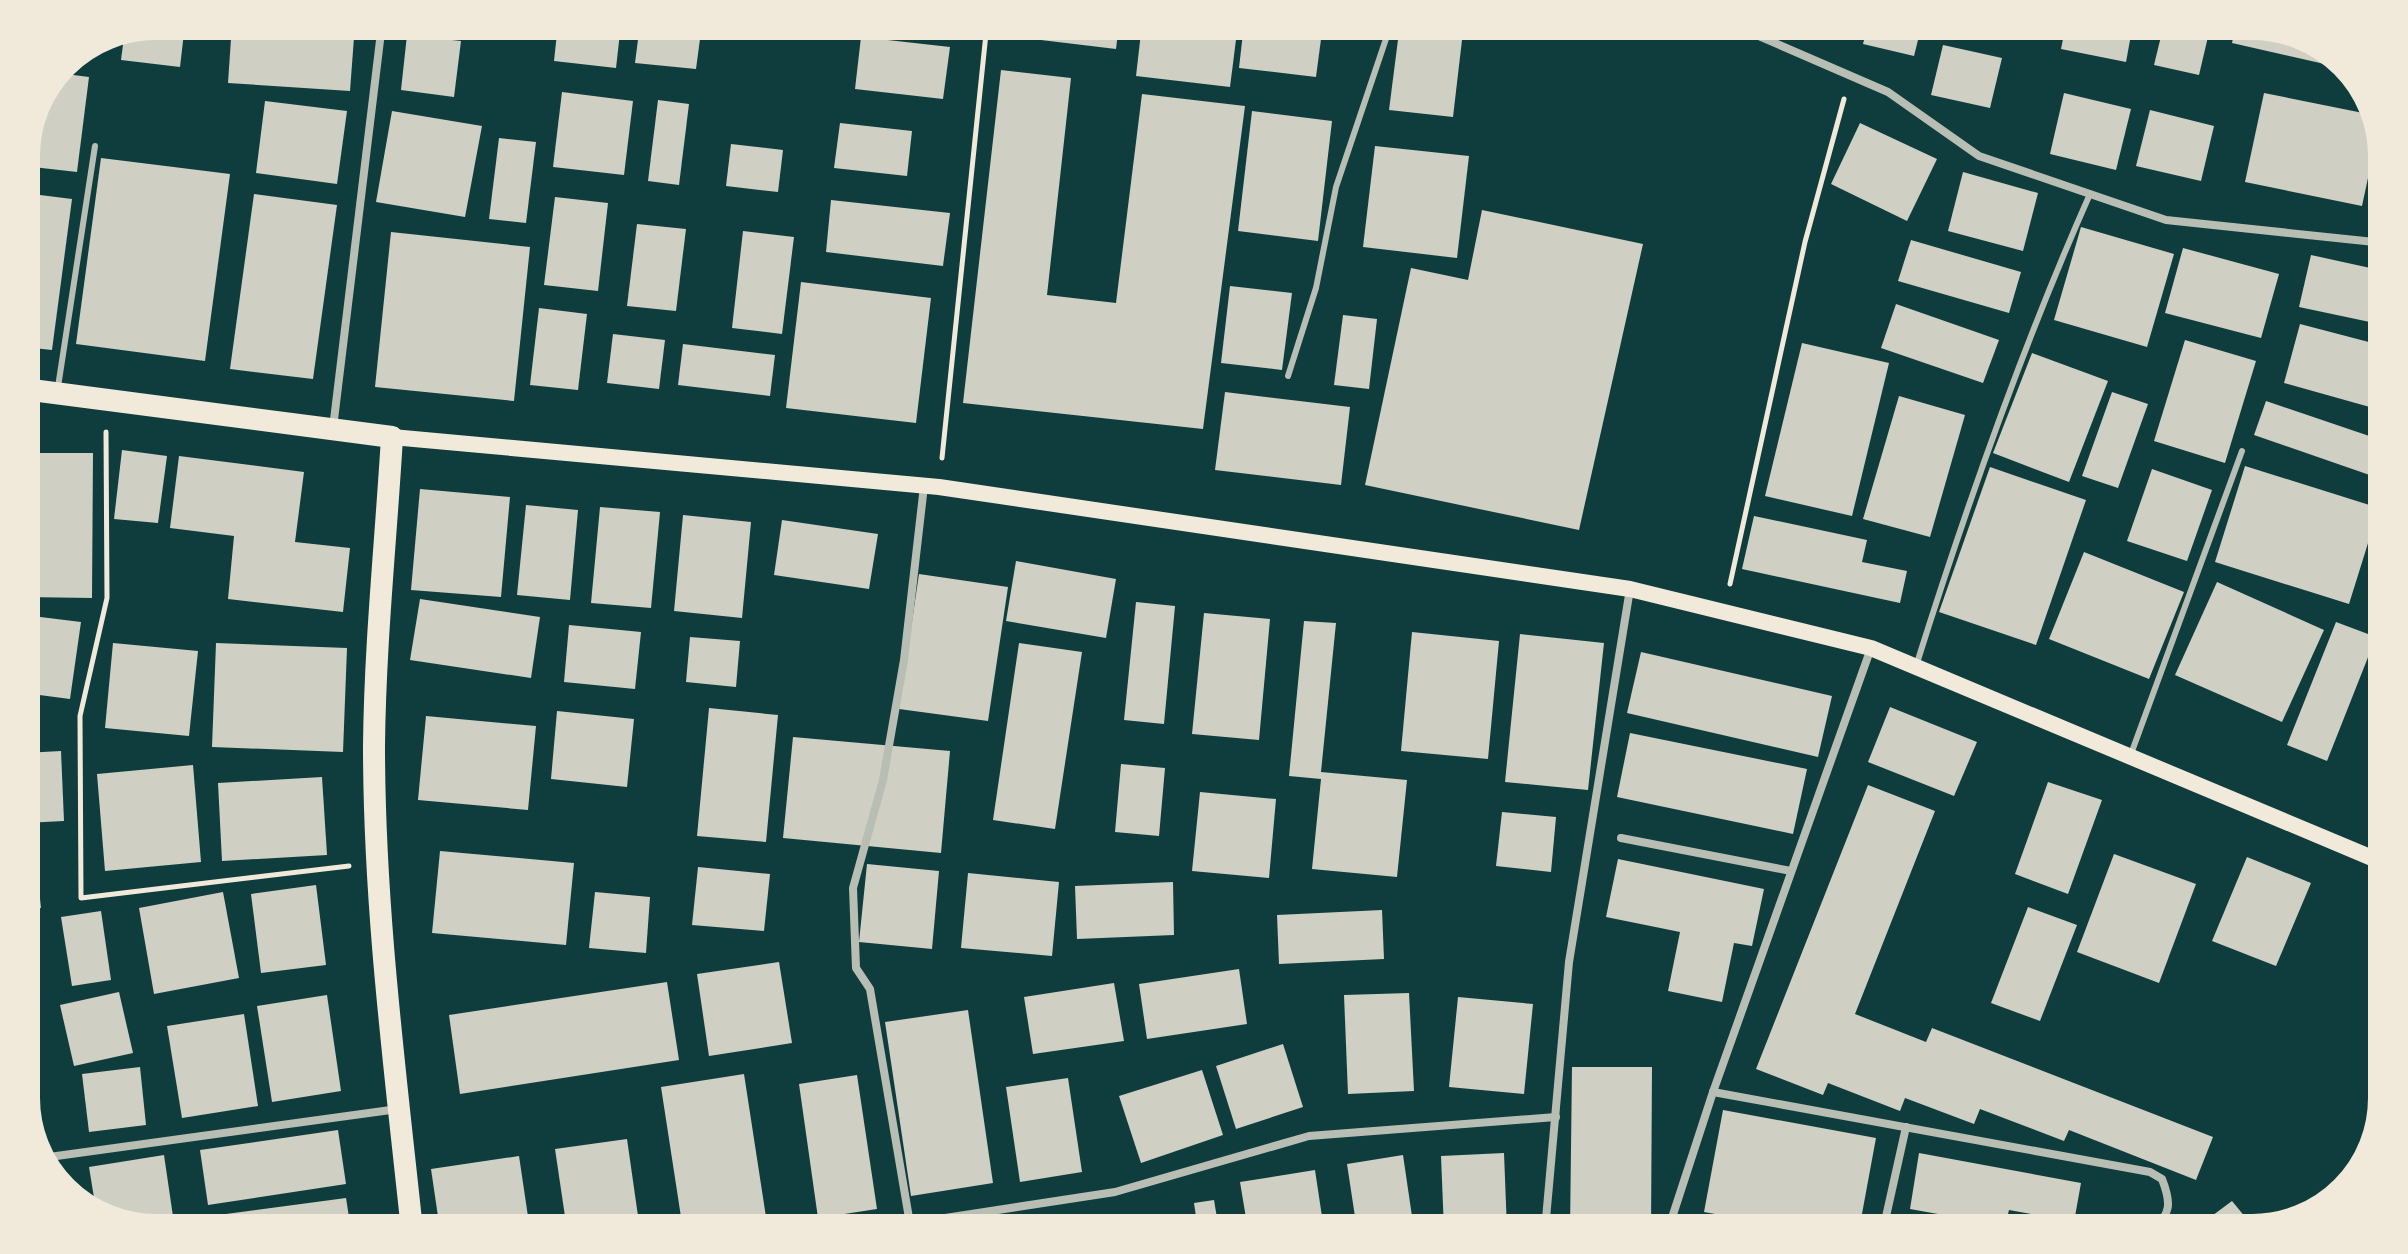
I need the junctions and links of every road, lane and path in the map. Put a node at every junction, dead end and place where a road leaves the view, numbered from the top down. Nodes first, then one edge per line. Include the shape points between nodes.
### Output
1 (380, 38) edge
2 (985, 38) edge
3 (1386, 38) edge
4 (1764, 38) edge
5 (1851, 75) junction
6 (95, 146) dead end
7 (2090, 194) junction
8 (2370, 242) edge
9 (1288, 376) dead end
10 (38, 391) edge
11 (58, 393) junction
12 (105, 399) junction
13 (333, 429) junction
14 (392, 437) junction
15 (2242, 451) dead end
16 (931, 486) junction
17 (1630, 589) junction
18 (1723, 612) junction
19 (1871, 648) junction
20 (1916, 666) junction
21 (2130, 757) junction
22 (1621, 838) dead end
23 (2370, 857) edge
24 (377, 862) junction
25 (1791, 871) junction
26 (1713, 1092) junction
27 (399, 1109) junction
28 (1556, 1117) junction
29 (1906, 1127) junction
30 (54, 1156) edge
31 (410, 1216) edge
32 (909, 1216) edge
33 (961, 1216) edge
34 (1546, 1216) edge
35 (1673, 1216) edge
36 (1886, 1216) edge
37 (2167, 1216) edge

1 - 13 street
2 - 16 path
3 - 9 lane via 1336,187 1316,288
4 - 5 street
5 - 7 street via 1888,92 1979,156
5 - 18 path via 1805,242
6 - 11 lane
7 - 8 street via 2166,220
7 - 20 lane via 1991,440
10 - 11 highway
11 - 12 highway
12 - 13 highway
12 - 24 path via 107,598 80,716 81,898
13 - 14 highway
14 - 16 main road
14 - 24 highway via 374,744
15 - 21 lane
16 - 17 main road
16 - 32 street via 883,780 853,888 856,968 870,989
17 - 18 main road
17 - 28 street via 1569,962
18 - 19 main road
19 - 20 main road
19 - 25 street
20 - 21 main road
21 - 23 main road
22 - 25 street
24 - 27 highway
25 - 26 street
26 - 29 street
26 - 35 street
27 - 30 street
27 - 31 highway
28 - 33 street via 1309,1136 1115,1192
28 - 34 street
29 - 36 street
29 - 37 street via 2150,1172 2162,1179 2170,1208

